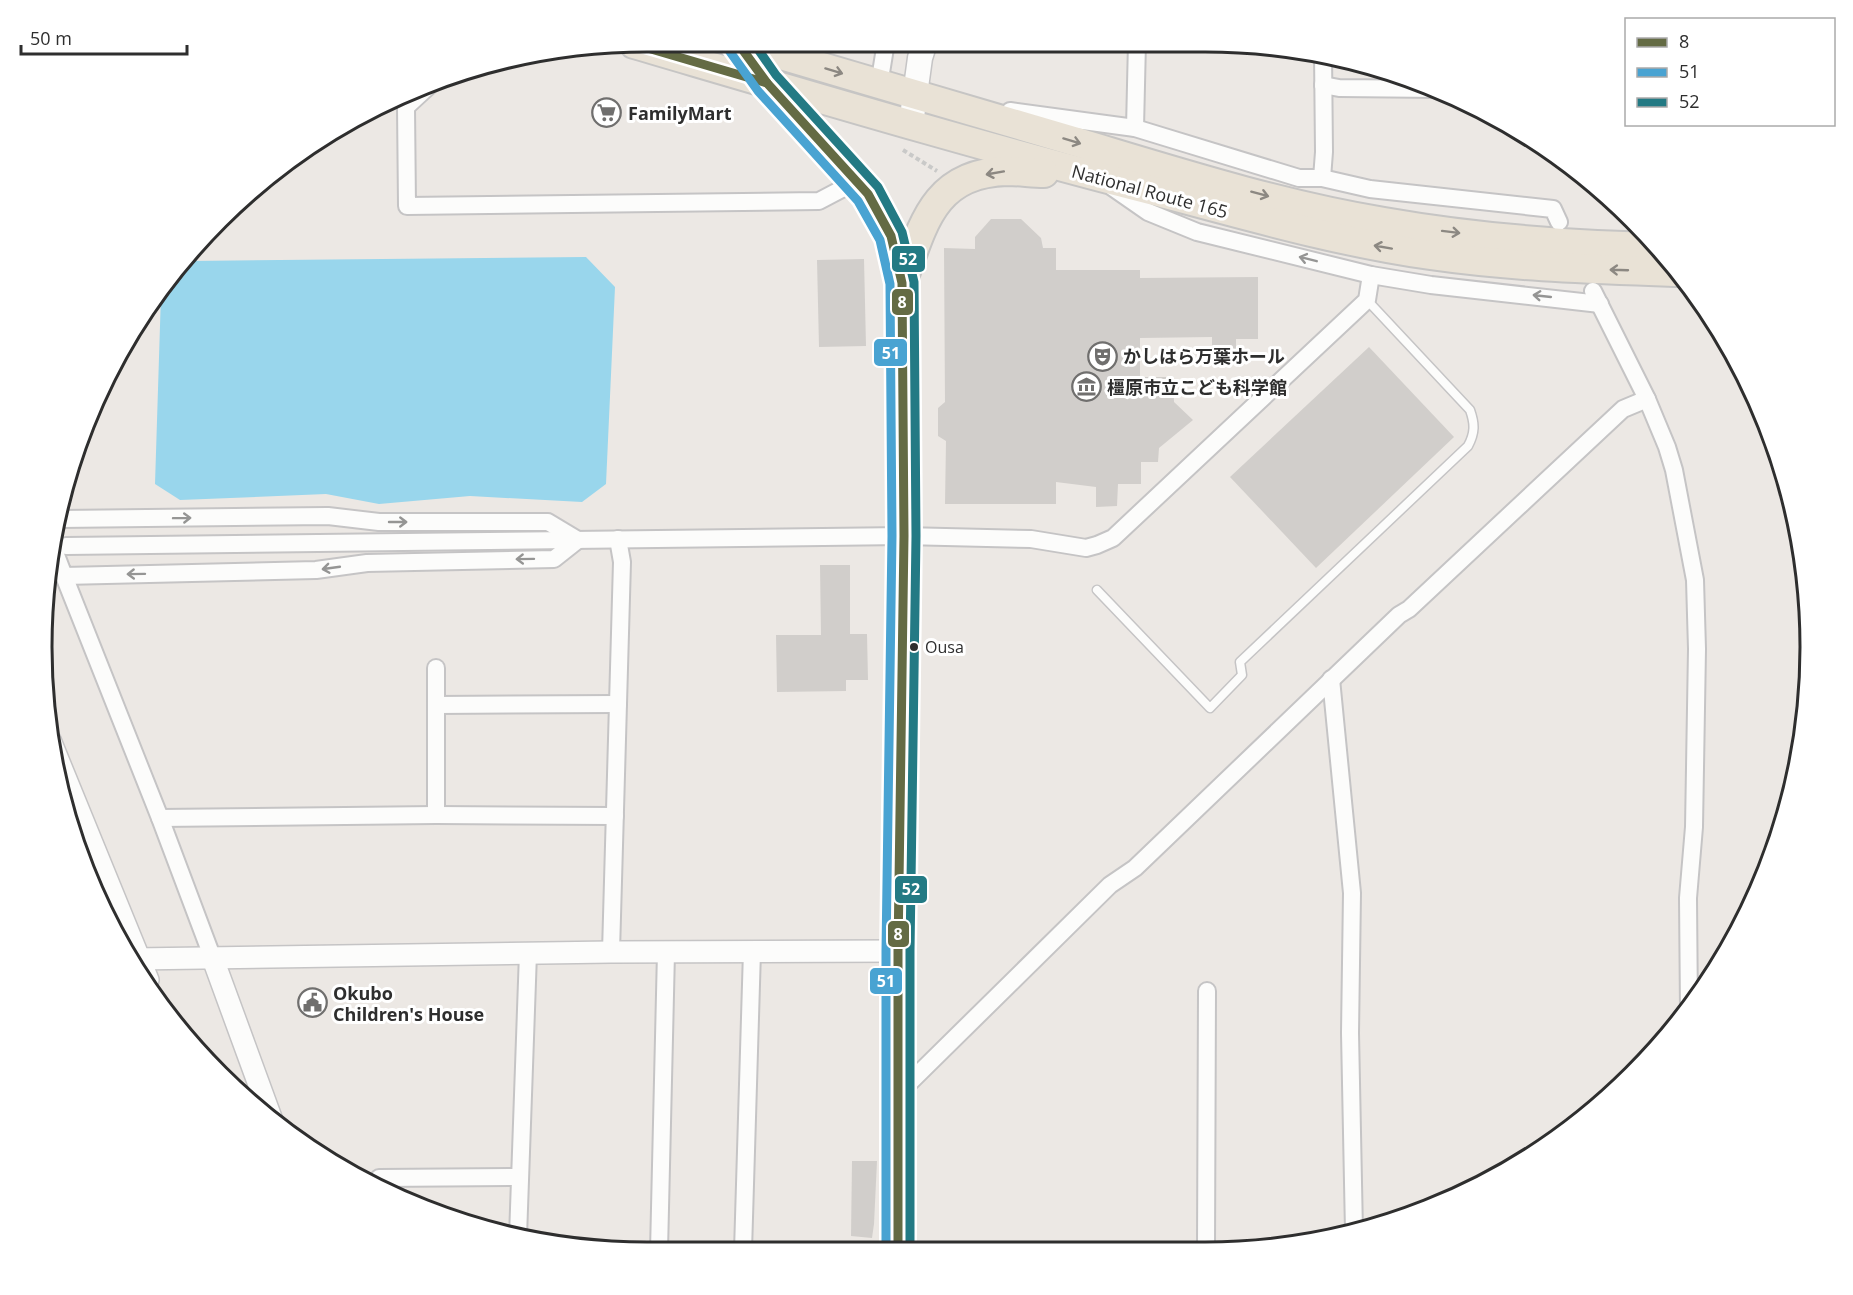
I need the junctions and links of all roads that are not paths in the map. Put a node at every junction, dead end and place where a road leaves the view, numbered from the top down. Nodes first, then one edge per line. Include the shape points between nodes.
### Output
1 (661, 52) edge
2 (745, 52) edge
3 (771, 52) edge
4 (884, 52) edge
5 (922, 52) edge
6 (1137, 52) edge
7 (1323, 64) edge
8 (767, 83) junction
9 (879, 85) junction
10 (1323, 85) junction
11 (1409, 89) edge
12 (915, 95) junction
13 (412, 102) edge
14 (982, 114) junction
15 (1135, 128) junction
16 (904, 135) junction
17 (1095, 176) junction
18 (1322, 178) junction
19 (857, 181) junction
20 (1559, 222) dead end
21 (1645, 247) edge
22 (1667, 271) edge
23 (1371, 275) junction
24 (902, 283) junction
25 (1367, 300) junction
26 (1647, 399) junction
27 (67, 519) edge
28 (904, 537) junction
29 (618, 539) junction
30 (578, 540) junction
31 (62, 547) edge
32 (60, 555) edge
33 (64, 576) junction
34 (1097, 590) dead end
35 (436, 668) dead end
36 (1331, 679) junction
37 (618, 704) junction
38 (436, 705) junction
39 (436, 815) junction
40 (615, 816) junction
41 (160, 819) junction
42 (81, 828) edge
43 (123, 928) edge
44 (752, 951) junction
45 (898, 951) junction
46 (611, 952) junction
47 (666, 952) junction
48 (528, 953) junction
49 (213, 958) junction
50 (141, 959) edge
51 (1208, 991) dead end
52 (1689, 994) edge
53 (899, 1093) junction
54 (267, 1105) edge
55 (519, 1177) junction
56 (379, 1178) edge
57 (1354, 1223) edge
58 (518, 1228) edge
59 (660, 1242) edge
60 (743, 1242) edge
61 (898, 1242) edge
62 (1206, 1242) edge

1 - 8 highway, National Route 165
2 - 8 highway
3 -> 9 highway, National Route 165
4 - 9 street
5 - 12 main road
6 - 15 street
7 - 10 street
8 - 16 highway, National Route 165
8 - 19 highway
9 - 12 highway, National Route 165
10 - 11 street
10 - 18 street
12 - 14 highway, National Route 165
12 - 16 main road
13 - 19 street via 406,107 407,206 819,201
14 - 15 street via 1010,111
14 -> 21 highway, National Route 165 via 1192,176 1382,222 1497,238
15 - 18 street via 1299,178
16 - 17 highway, National Route 165
22 -> 17 highway, National Route 165 via 1497,263 1421,254 1290,228
23 -> 17 street via 1197,232 1148,212
17 -> 24 highway via 1006,171 969,178 954,186 929,214
18 - 20 street via 1380,190 1553,209
19 - 24 highway via 891,236
23 - 25 street
26 -> 23 street via 1596,297 1431,285
24 - 28 highway
25 - 28 street via 1113,538 1086,548 1031,539
25 - 34 lane via 1470,410 1474,435 1467,446 1240,662 1242,675 1210,708
26 - 36 street via 1623,409
26 - 52 street via 1674,470 1695,580 1697,661 1694,827 1688,898
27 -> 30 street via 328,516 379,522 548,522
28 - 29 street
28 - 45 highway
29 - 30 street
29 - 37 street via 622,562
30 - 31 street
30 -> 33 street via 554,559
32 - 33 street
33 - 41 street
35 - 38 street
36 - 53 street via 1135,867 1110,885
36 - 57 street via 1352,893
37 - 38 street
37 - 40 street
38 - 39 street
39 - 40 street
39 - 41 street
40 - 46 street
41 - 49 street
42 - 43 street
44 - 45 street
44 - 47 street
44 - 60 street
45 - 53 highway
46 - 47 street
46 - 48 street
47 - 59 street
48 - 49 street
48 - 55 street
49 - 50 street
49 - 54 street
51 - 62 street
53 - 61 highway
55 - 56 street
55 - 58 street

